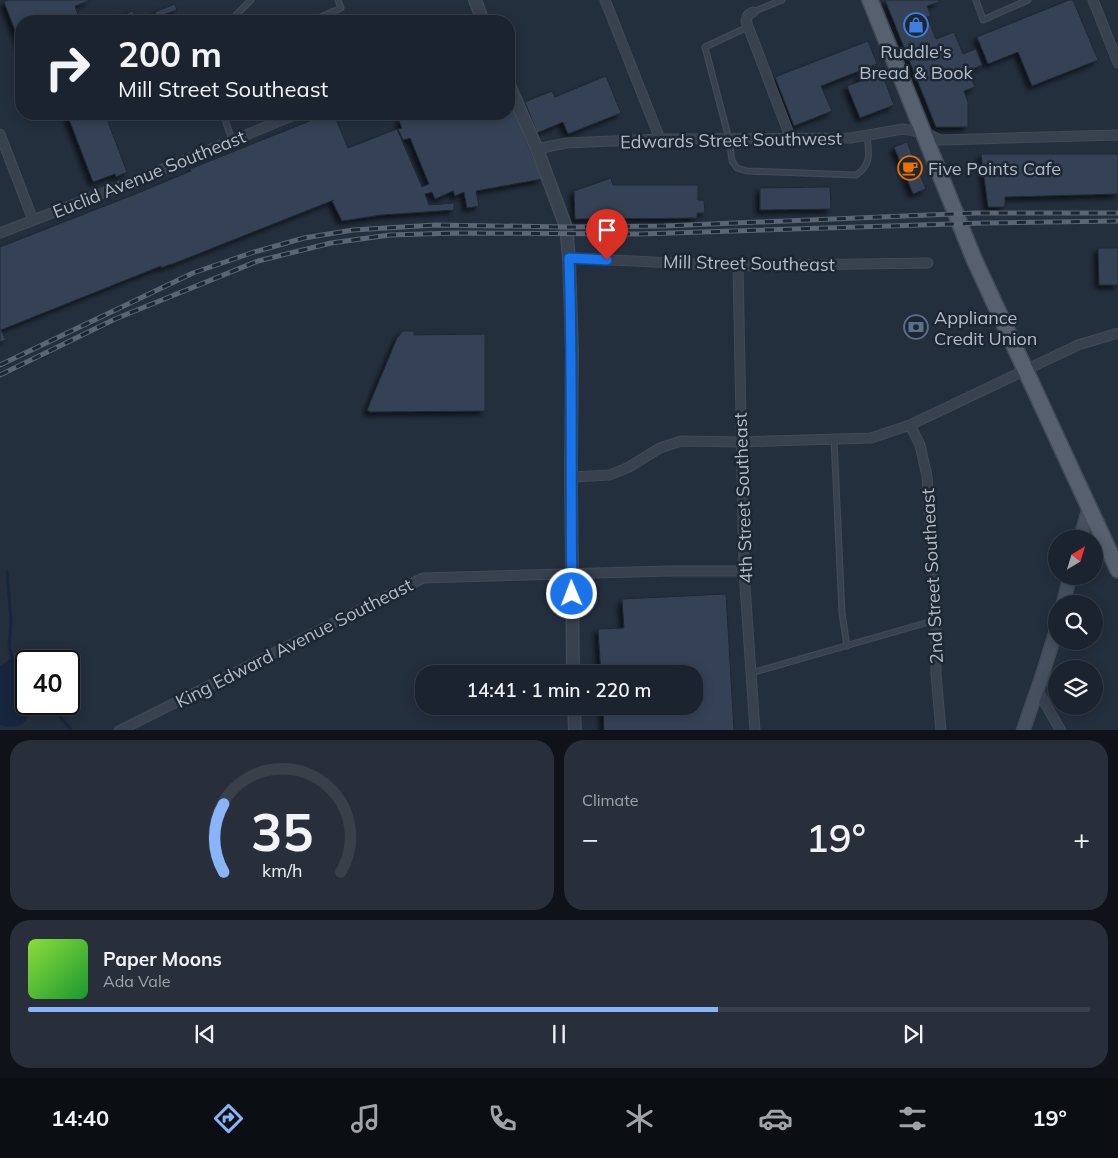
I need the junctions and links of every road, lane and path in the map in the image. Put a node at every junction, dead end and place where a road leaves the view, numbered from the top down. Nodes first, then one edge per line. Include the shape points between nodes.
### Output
1 (251, 0) edge
2 (338, 0) edge
3 (475, 0) edge
4 (605, 0) edge
5 (782, 0) edge
6 (870, 0) edge
7 (976, 0) edge
8 (1028, 0) edge
9 (1093, 0) edge
10 (753, 12) joint
11 (236, 15) edge
12 (325, 15) edge
13 (481, 15) edge
14 (748, 27) junction
15 (1118, 63) edge
16 (515, 99) edge
17 (225, 120) edge
18 (282, 120) edge
19 (924, 133) junction
20 (0, 134) edge
21 (1118, 135) edge
22 (867, 136) junction
23 (791, 138) junction
24 (660, 139) junction
25 (729, 139) junction
26 (232, 140) junction
27 (537, 149) junction
28 (33, 220) junction
29 (0, 233) edge
30 (569, 258) junction
31 (928, 263) dead end
32 (738, 266) junction
33 (1118, 333) edge
34 (1025, 370) junction
35 (910, 425) junction
36 (834, 439) junction
37 (741, 442) junction
38 (571, 477) junction
39 (1089, 508) junction
40 (1083, 530) edge
41 (1103, 550) edge
42 (1117, 568) edge
43 (744, 571) junction
44 (571, 574) junction
45 (936, 620) junction
46 (847, 646) junction
47 (1050, 650) edge
48 (574, 665) edge
49 (750, 673) junction
50 (1042, 676) junction
51 (574, 715) edge
52 (119, 730) edge
53 (575, 730) edge
54 (754, 730) edge
55 (941, 730) edge
56 (1023, 730) edge
57 (1061, 730) edge

1 - 11 lane
2 - 12 lane via 341,8
3 - 13 street
4 - 24 street
5 - 10 lane
6 - 19 main road
7 - 8 lane via 983,20
9 - 15 street
10 - 14 street via 746,20
14 - 23 street
14 - 25 lane via 704,47
16 - 27 street
17 - 26 lane
18 - 26 street, Euclid Avenue Southeast
19 - 21 street, Edwards Street Southwest via 940,140
19 - 22 street, Edwards Street Southwest via 903,130
19 - 34 main road via 974,259
20 - 28 street
22 - 23 street, Edwards Street Southwest
22 - 25 lane via 869,161 856,175 747,172 737,168 732,161
23 - 25 street, Edwards Street Southwest
24 - 25 street, Edwards Street Southwest
24 - 27 street, Edwards Street Southwest via 566,143
26 - 28 street, Euclid Avenue Southeast
27 - 30 street via 566,227
28 - 29 street, Euclid Avenue Southeast
30 - 32 street, Mill Street Southeast
30 - 38 street
31 - 32 street, Mill Street Southeast
32 - 37 street, 4th Street Southeast
33 - 34 street via 1078,345
34 - 35 street
34 - 39 main road
35 - 36 street via 871,438
35 - 45 street, 2nd Street Southeast via 920,445 927,476
36 - 37 street
36 - 46 lane via 842,613
37 - 38 street via 681,441 660,448 610,475
37 - 43 street, 4th Street Southeast
38 - 44 street
39 - 40 main road
39 - 42 main road
41 - 42 main road
43 - 44 street, King Edward Avenue Southeast
43 - 49 street, 4th Street Southeast
44 - 48 street
44 - 52 street, King Edward Avenue Southeast via 423,578
45 - 46 lane
45 - 55 street, 2nd Street Southeast
46 - 49 lane
47 - 50 main road
49 - 54 street, 4th Street Southeast
50 - 56 main road
50 - 57 street via 1038,691
51 - 53 street

